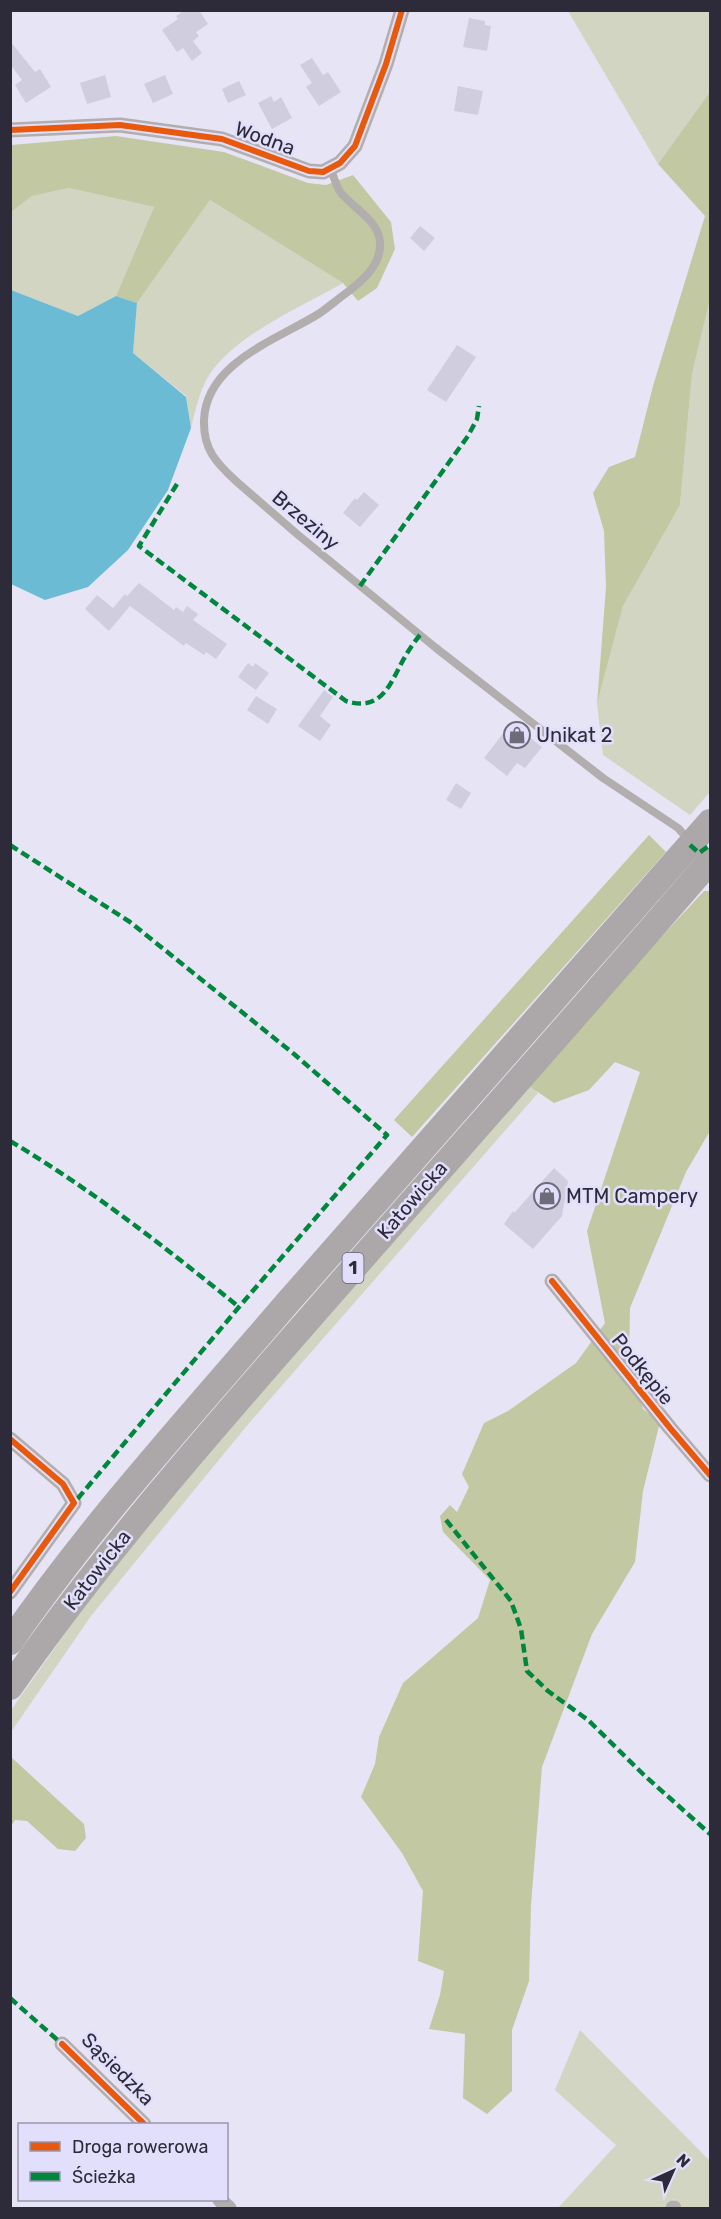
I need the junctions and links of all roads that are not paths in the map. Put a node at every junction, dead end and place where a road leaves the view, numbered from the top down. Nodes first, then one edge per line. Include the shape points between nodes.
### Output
1 (402, 10) edge
2 (10, 130) edge
3 (330, 168) junction
4 (711, 822) edge
5 (690, 845) junction
6 (711, 861) edge
7 (552, 1281) dead end
8 (10, 1439) edge
9 (711, 1474) edge
10 (10, 1592) edge
11 (10, 1642) edge
12 (10, 1687) edge
13 (62, 2044) dead end
14 (143, 2123) edge

1 - 3 street via 355,146
2 - 3 street, Wodna via 120,125 222,139 309,171
3 - 5 lane, Brzeziny via 340,192 378,232 380,247 374,267 320,313 263,344 214,385 204,410 208,448 216,463 297,534 603,778 678,828
4 - 5 main road, Katowicka / 1
5 - 11 main road, Katowicka / 1 via 168,1443 76,1554
6 - 12 main road, Katowicka / 1 via 185,1462 75,1597
7 - 9 street, Podkępie
8 - 10 street via 63,1484 74,1503
13 - 14 street, Sąsiedzka

